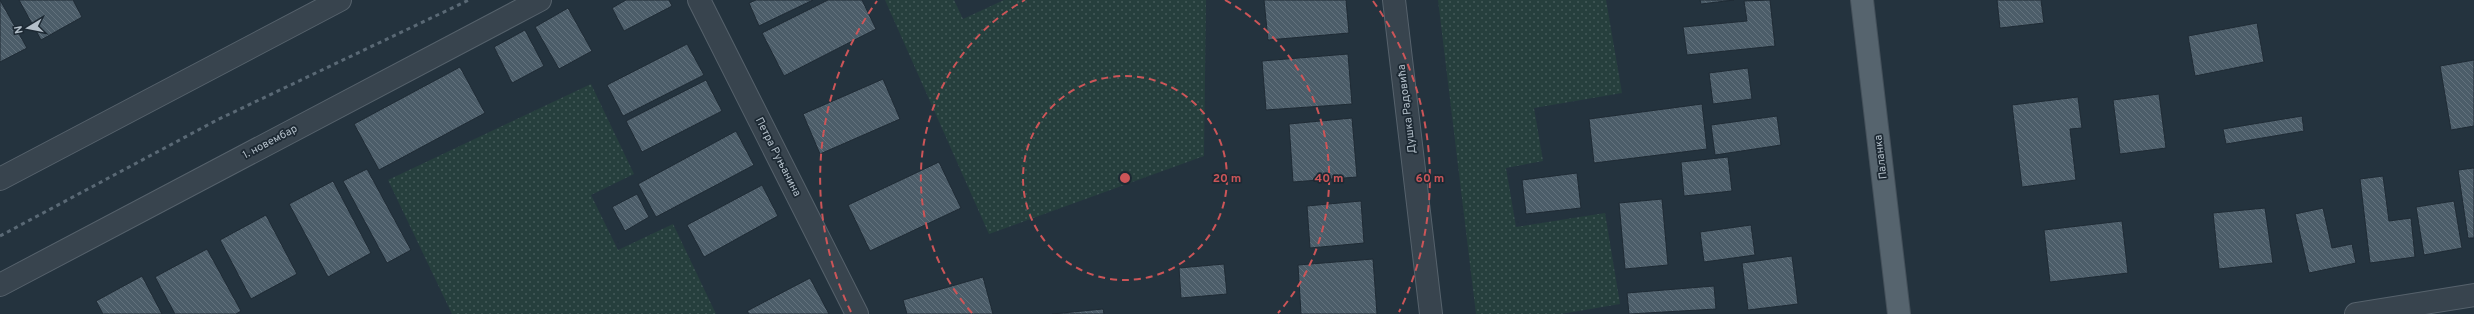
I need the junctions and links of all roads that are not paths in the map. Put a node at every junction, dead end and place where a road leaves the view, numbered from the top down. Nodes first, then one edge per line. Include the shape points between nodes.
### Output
1 (340, 0) edge
2 (540, 0) edge
3 (699, 0) edge
4 (1394, 0) edge
5 (1862, 0) edge
6 (0, 179) edge
7 (0, 285) edge
8 (2474, 295) edge
9 (857, 314) edge
10 (1431, 314) edge
11 (1899, 314) edge
12 (2356, 314) edge

1 - 6 street
2 - 7 street, 1. новембар
3 - 9 street, Петра Руњанина
4 - 10 street, Душка Радовића
5 - 11 main road, Паланка
8 - 12 street

